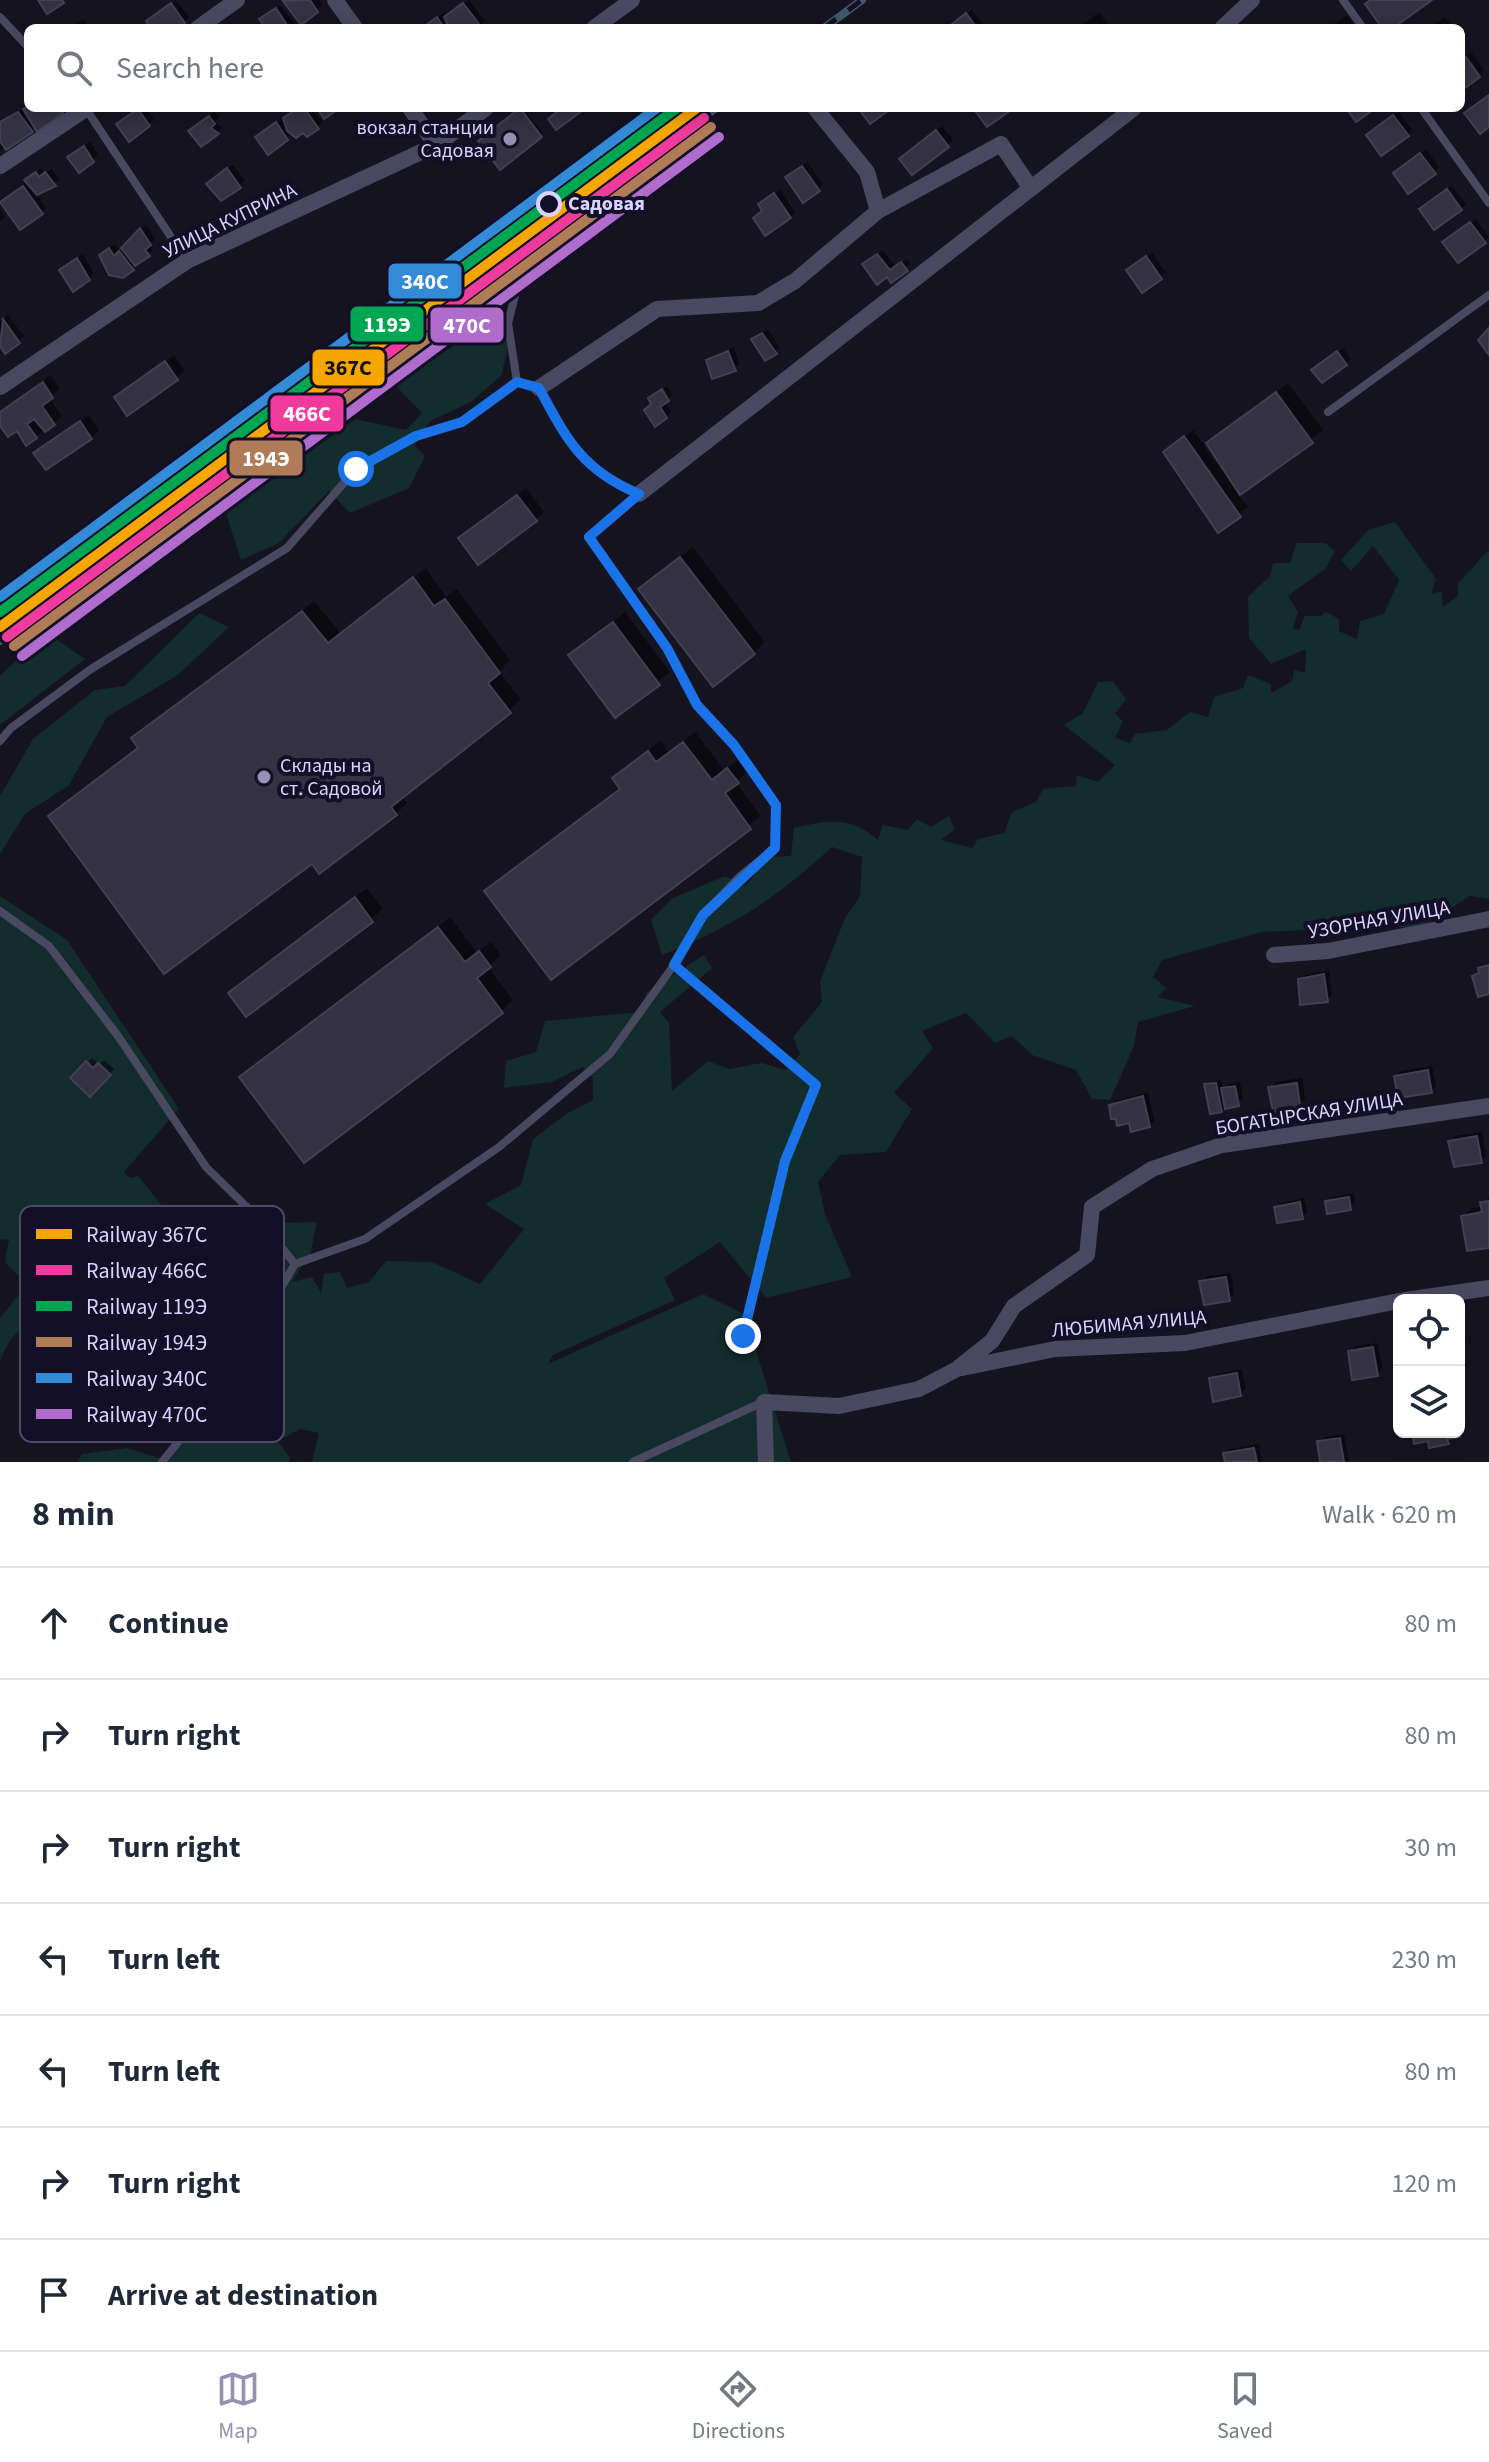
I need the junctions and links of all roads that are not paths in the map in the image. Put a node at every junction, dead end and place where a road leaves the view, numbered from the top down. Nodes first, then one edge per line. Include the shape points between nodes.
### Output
1 (237, 0) edge
2 (335, 0) edge
3 (632, 0) edge
4 (1252, 0) edge
5 (1343, 0) edge
6 (0, 17) edge
7 (204, 24) edge
8 (352, 24) edge
9 (599, 24) edge
10 (1226, 24) edge
11 (1360, 24) edge
12 (24, 43) edge
13 (80, 112) edge
14 (89, 112) edge
15 (413, 112) edge
16 (481, 112) edge
17 (818, 112) edge
18 (1129, 112) edge
19 (1424, 112) edge
20 (436, 145) junction
21 (0, 166) edge
22 (1030, 187) junction
23 (1489, 203) edge
24 (878, 211) junction
25 (187, 261) junction
26 (516, 292) dead end
27 (1489, 295) edge
28 (517, 382) junction
29 (0, 387) edge
30 (539, 388) junction
31 (1328, 412) dead end
32 (639, 494) junction
33 (0, 741) edge
34 (0, 911) edge
35 (1489, 919) edge
36 (1274, 955) dead end
37 (674, 965) junction
38 (1489, 1106) edge
39 (246, 1206) edge
40 (284, 1251) edge
41 (295, 1264) junction
42 (284, 1283) edge
43 (1489, 1288) edge
44 (1449, 1294) edge
45 (1393, 1303) edge
46 (743, 1336) dead end
47 (957, 1369) junction
48 (764, 1402) junction
49 (178, 1442) edge
50 (162, 1462) edge
51 (633, 1462) edge
52 (766, 1462) edge

1 - 7 street
2 - 8 street
3 - 9 street
4 - 10 street
5 - 11 lane
6 - 12 lane
13 - 21 street
14 - 25 lane
15 - 20 street
16 - 20 street, УЛИЦА КУПРИНА
17 - 24 street via 867,172
18 - 22 street
19 - 23 lane
20 - 25 street, УЛИЦА КУПРИНА
22 - 24 street via 1001,144
22 - 32 street
24 - 30 street via 795,281 758,303 657,309
25 - 29 street, УЛИЦА КУПРИНА
26 - 28 lane via 508,323
27 - 31 lane
28 - 30 lane
28 - 33 lane via 462,422 416,436 356,469 287,548 91,669
30 - 32 lane via 562,432 586,461 607,480
32 - 37 lane via 589,537 667,648 697,705 734,745 776,805 775,848 703,915
34 - 39 lane via 49,946 118,1036 206,1167
35 - 36 street, УЗОРНАЯ УЛИЦА via 1328,951
37 - 41 lane via 610,1054 499,1147 365,1239
37 - 46 lane via 816,1085 785,1161
38 - 47 street, БОГАТЫРСКАЯ УЛИЦА via 1222,1145 1152,1169 1092,1207 1087,1255 1014,1306 992,1341
40 - 41 lane
41 - 42 lane
43 - 44 street, ЛЮБИМАЯ УЛИЦА
45 - 47 street, ЛЮБИМАЯ УЛИЦА via 1185,1343 1055,1349
47 - 48 street, БОГАТЫРСКАЯ УЛИЦА via 919,1389 839,1406
48 - 51 lane
48 - 52 street
49 - 50 lane

